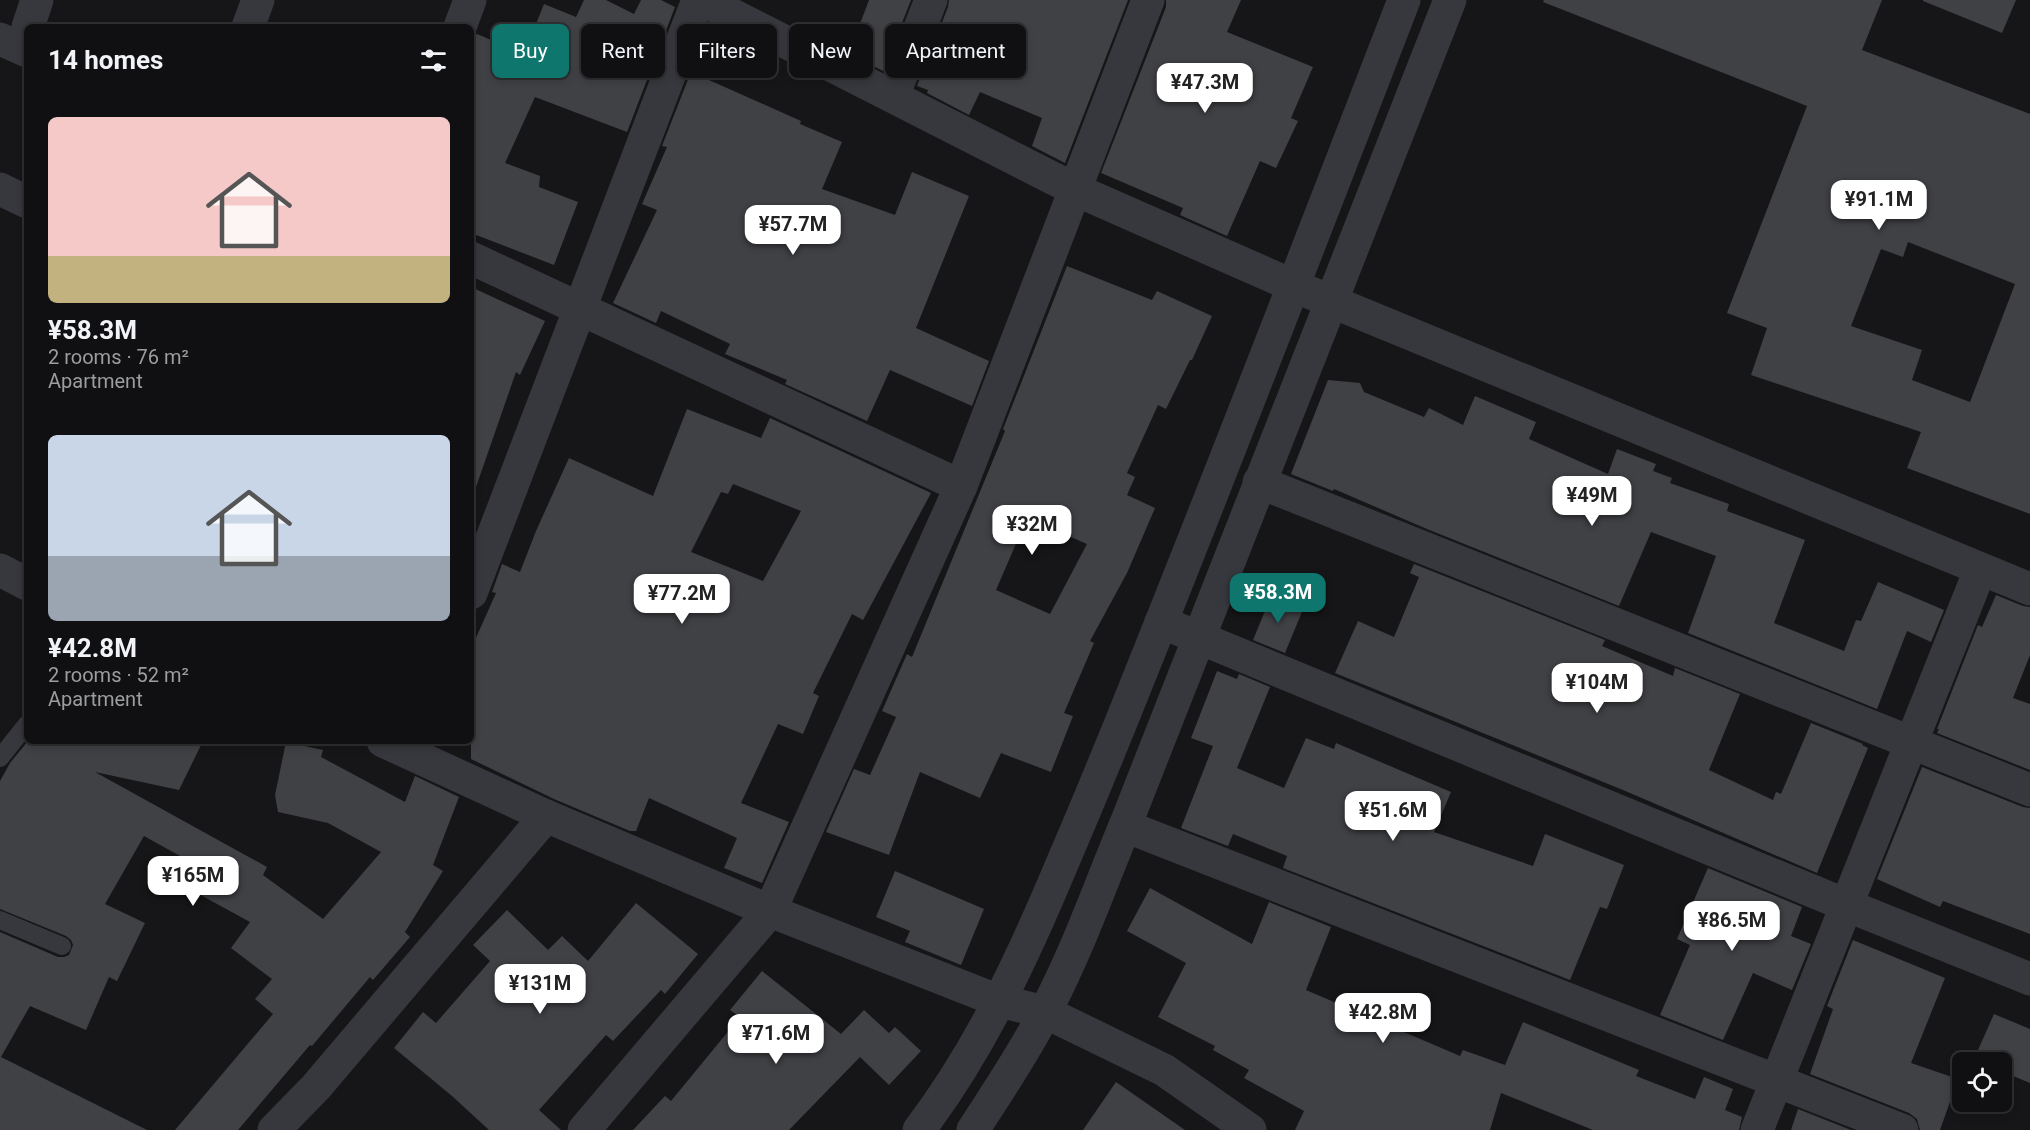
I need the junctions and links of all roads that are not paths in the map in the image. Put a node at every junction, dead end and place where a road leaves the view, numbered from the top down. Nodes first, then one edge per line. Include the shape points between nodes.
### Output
1 (37, 0) edge
2 (258, 0) edge
3 (470, 0) edge
4 (700, 0) edge
5 (931, 0) edge
6 (1148, 0) edge
7 (1404, 0) edge
8 (1450, 0) edge
9 (27, 24) edge
10 (249, 24) edge
11 (461, 24) edge
12 (893, 96) junction
13 (0, 189) edge
14 (1076, 190) junction
15 (24, 201) edge
16 (474, 259) edge
17 (1294, 286) junction
18 (1331, 301) junction
19 (580, 309) junction
20 (1259, 482) junction
21 (961, 486) junction
22 (0, 570) edge
23 (1980, 570) junction
24 (24, 582) edge
25 (474, 585) edge
26 (2030, 589) edge
27 (1161, 622) junction
28 (1198, 638) junction
29 (24, 728) edge
30 (1911, 743) junction
31 (403, 745) edge
32 (0, 758) edge
33 (2030, 790) edge
34 (546, 816) junction
35 (1125, 826) junction
36 (1846, 905) junction
37 (770, 911) junction
38 (0, 920) edge
39 (62, 946) dead end
40 (2030, 979) edge
41 (999, 1000) junction
42 (1045, 1012) junction
43 (1776, 1081) junction
44 (274, 1130) edge
45 (584, 1130) edge
46 (919, 1130) edge
47 (973, 1130) edge
48 (1250, 1130) edge
49 (1757, 1130) edge
50 (1902, 1130) edge

1 - 9 street
2 - 10 street
3 - 11 street
4 - 12 street
4 - 19 street
5 - 12 street
6 - 14 street
7 - 17 street
8 - 18 street
12 - 14 street
13 - 15 street
14 - 17 street
14 - 21 street
16 - 19 street
17 - 18 street
17 - 27 street
18 - 20 street
18 - 23 street
19 - 21 street
19 - 25 street
20 - 28 street
20 - 30 street
21 - 37 street
22 - 24 street
23 - 26 street
23 - 30 street
27 - 28 street
27 - 41 street via 1035,928
28 - 35 street
28 - 36 street
29 - 32 lane
30 - 33 street
30 - 36 street
31 - 34 street
34 - 37 street
34 - 44 street
35 - 42 street
35 - 43 street
36 - 40 street
36 - 43 street
37 - 41 street
37 - 45 street
38 - 39 lane
41 - 42 street
41 - 46 street via 971,1053
42 - 47 street
42 - 48 street via 1164,1070
43 - 49 street
43 - 50 street

